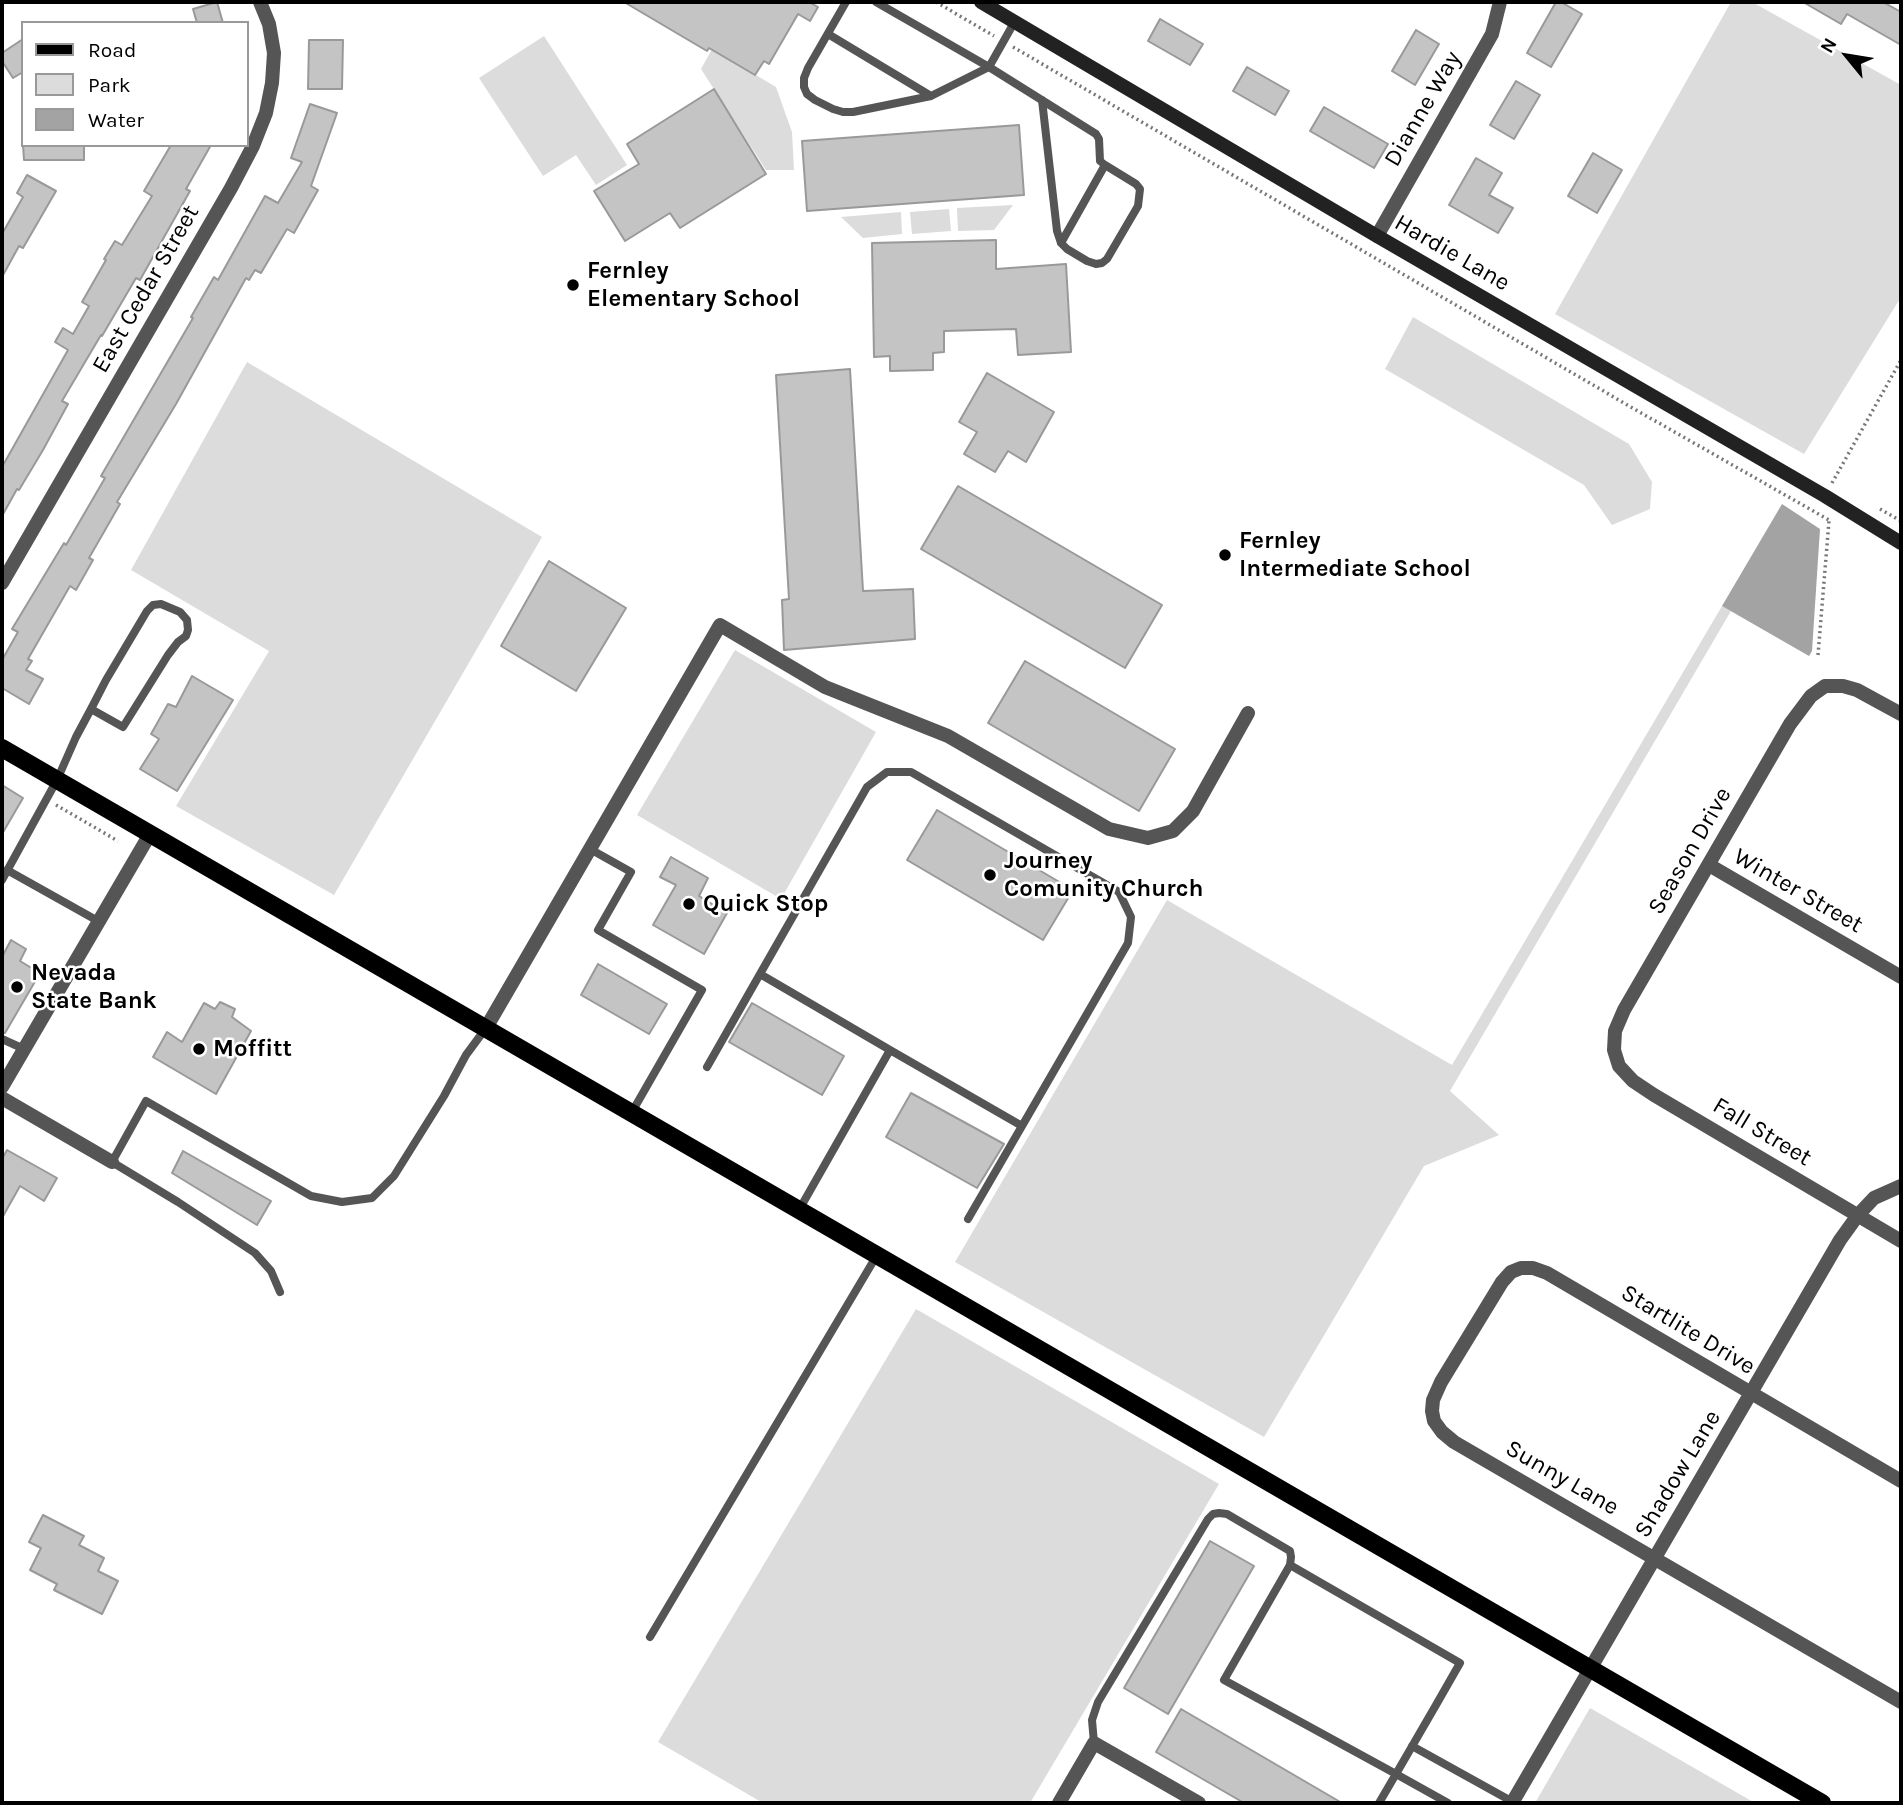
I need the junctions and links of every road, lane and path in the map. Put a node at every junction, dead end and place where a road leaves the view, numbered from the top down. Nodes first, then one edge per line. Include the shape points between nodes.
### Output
1 (260, 2) edge
2 (846, 2) edge
3 (876, 2) edge
4 (936, 2) edge
5 (981, 2) edge
6 (1500, 2) edge
7 (1015, 21) junction
8 (828, 33) junction
9 (1004, 41) junction
10 (989, 67) junction
11 (931, 96) junction
12 (1042, 100) junction
13 (1105, 165) junction
14 (1377, 236) junction
15 (1060, 243) junction
16 (1901, 360) edge
17 (1825, 496) junction
18 (1901, 543) edge
19 (2, 583) edge
20 (1818, 655) dead end
21 (91, 709) junction
22 (1248, 713) dead end
23 (1901, 714) edge
24 (2, 748) edge
25 (57, 780) junction
26 (46, 799) junction
27 (150, 834) junction
28 (118, 841) dead end
29 (590, 849) junction
30 (1709, 865) junction
31 (8, 870) junction
32 (2, 880) edge
33 (98, 921) junction
34 (760, 974) junction
35 (1901, 977) edge
36 (486, 1028) junction
37 (2, 1039) edge
38 (24, 1049) junction
39 (890, 1050) junction
40 (1614, 1051) joint
41 (707, 1068) dead end
42 (2, 1087) edge
43 (2, 1098) edge
44 (632, 1113) junction
45 (1022, 1126) junction
46 (111, 1162) junction
47 (1901, 1186) edge
48 (799, 1210) junction
49 (1858, 1215) junction
50 (968, 1219) dead end
51 (1901, 1241) edge
52 (877, 1255) junction
53 (280, 1292) dead end
54 (1471, 1333) joint
55 (1751, 1394) junction
56 (1901, 1481) edge
57 (1655, 1558) junction
58 (1290, 1565) junction
59 (650, 1637) dead end
60 (1590, 1668) junction
61 (1901, 1702) edge
62 (1094, 1743) junction
63 (1412, 1746) junction
64 (1396, 1774) junction
65 (1059, 1803) edge
66 (1199, 1803) edge
67 (1379, 1803) edge
68 (1448, 1803) edge
69 (1512, 1803) edge
70 (1822, 1803) edge

1 - 19 street, East Cedar Street via 274,53 266,113 253,146
2 - 8 lane
3 - 10 lane
4 - 9 path
5 - 7 street, Hardie Lane
6 - 14 street, Dianne Way via 1492,34
7 - 9 lane
7 - 14 street, Hardie Lane
8 - 11 lane
8 - 11 lane via 804,78 807,94 815,100 853,112
9 - 10 lane
9 - 20 path via 1829,520
10 - 11 lane
10 - 12 lane
12 - 13 lane via 1096,134 1100,161
12 - 15 lane
13 - 15 lane
13 - 15 lane via 1136,184 1140,189 1138,206 1102,263 1087,261
14 - 17 street, Hardie Lane
16 - 17 path
17 - 18 street, Hardie Lane
21 - 21 lane via 147,611 161,604 180,611 187,620 186,636 123,727
21 - 25 lane
22 - 29 street via 1193,811 1173,831 1148,838 1109,829 948,736 825,687 720,625
23 - 30 street, Season Drive via 1843,686 1825,686 1811,696 1790,724
24 - 25 main road
25 - 26 lane
25 - 27 main road
26 - 28 path
26 - 31 lane
27 - 33 street
27 - 36 main road
29 - 36 street
29 - 44 lane via 631,872 598,930 702,990
30 - 35 street, Winter Street
30 - 40 street, Season Drive via 1624,1010 1615,1031
31 - 32 lane
31 - 33 lane
33 - 38 street
34 - 39 lane
34 - 41 lane
34 - 45 lane via 867,787 887,772 911,772 1107,885 1119,892 1131,917 1128,943
36 - 44 main road
36 - 46 lane via 394,1176 372,1198 342,1202 311,1196 146,1101
37 - 38 lane
38 - 42 street
39 - 45 lane
39 - 48 lane
40 - 49 street, Fall Street via 1619,1066 1654,1095
43 - 46 street
44 - 48 main road
45 - 50 lane
46 - 53 lane via 255,1253 271,1271
47 - 49 street, Shadow Lane via 1874,1198
48 - 52 main road
49 - 51 street, Fall Street
49 - 55 street, Shadow Lane
52 - 59 lane
52 - 60 main road
54 - 55 street, Startlite Drive via 1511,1272 1533,1268
54 - 57 street, Sunny Lane via 1433,1400 1434,1421 1442,1432
55 - 56 street, Startlite Drive
55 - 57 street, Shadow Lane
57 - 60 street, Shadow Lane
57 - 61 street, Sunny Lane
58 - 62 lane via 1290,1551 1227,1514 1213,1514 1098,1702 1092,1720
58 - 63 lane via 1460,1663
58 - 64 lane via 1224,1680
60 - 69 street, Shadow Lane
60 - 70 main road
62 - 65 street
62 - 66 street
63 - 64 lane
63 - 69 lane
64 - 67 lane
64 - 68 lane

